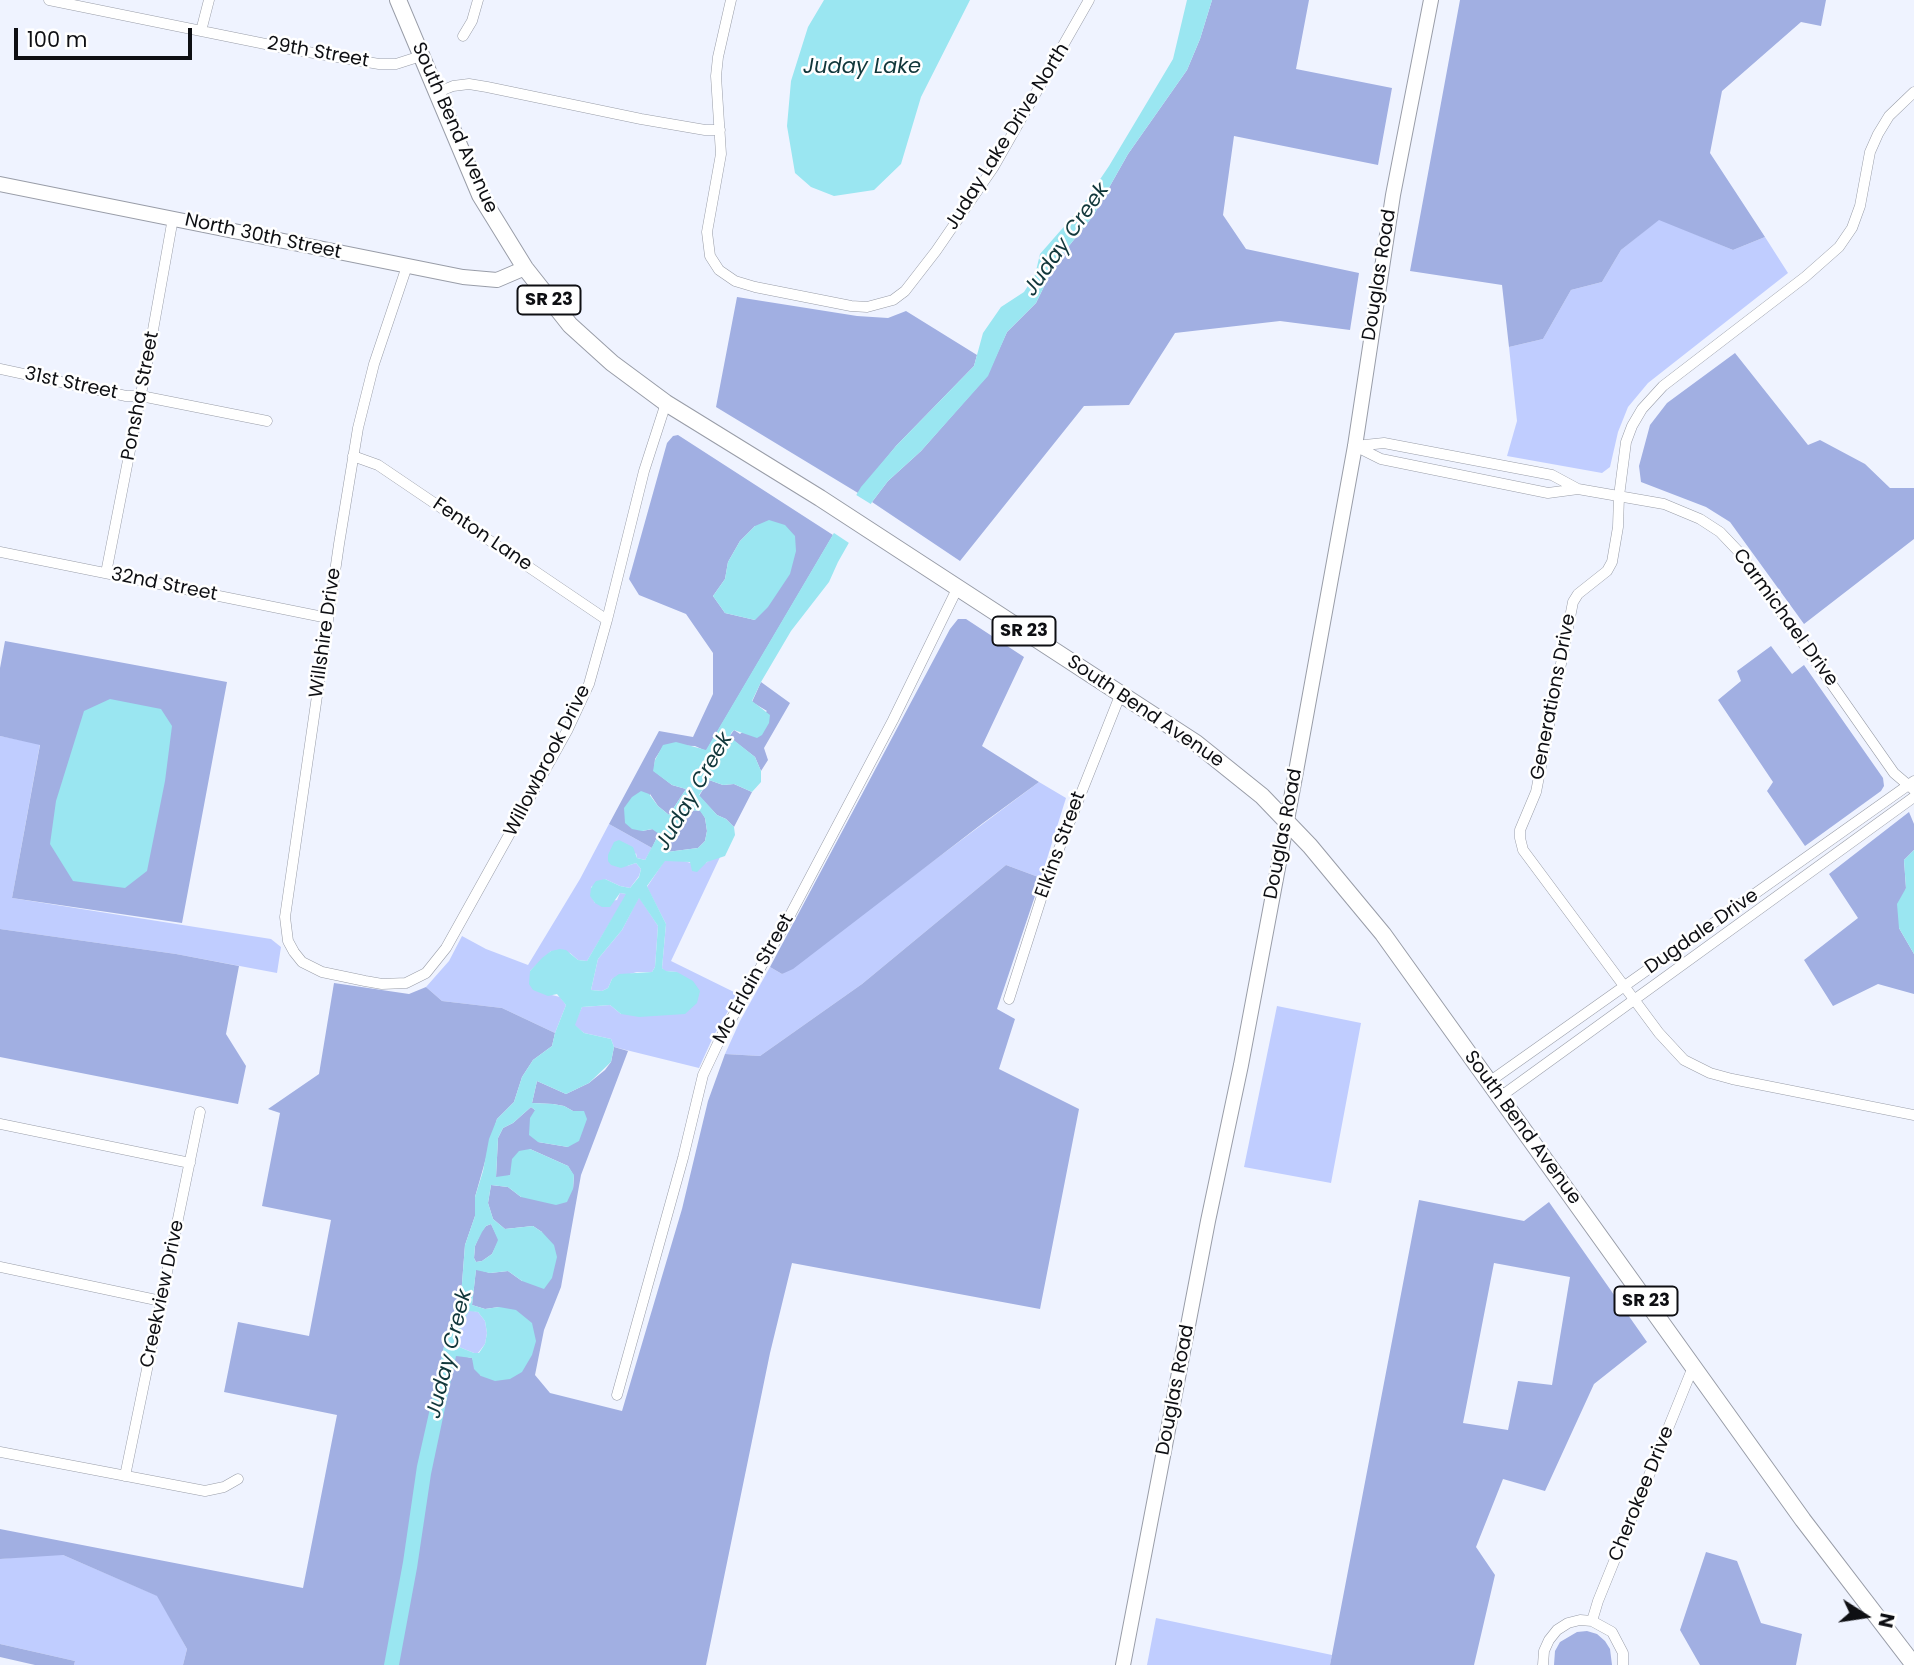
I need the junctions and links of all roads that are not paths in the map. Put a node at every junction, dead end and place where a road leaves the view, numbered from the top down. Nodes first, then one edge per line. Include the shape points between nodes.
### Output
1 (49, 0) edge
2 (209, 0) edge
3 (398, 0) edge
4 (478, 0) edge
5 (731, 0) edge
6 (1089, 0) edge
7 (1431, 0) edge
8 (201, 31) junction
9 (463, 36) dead end
10 (421, 56) junction
11 (1914, 92) edge
12 (436, 93) junction
13 (720, 131) junction
14 (0, 184) edge
15 (173, 218) junction
16 (407, 266) junction
17 (525, 268) junction
18 (0, 369) edge
19 (141, 396) junction
20 (666, 403) junction
21 (267, 421) dead end
22 (1355, 446) junction
23 (354, 456) junction
24 (1460, 458) junction
25 (1457, 473) junction
26 (1578, 489) junction
27 (1619, 496) junction
28 (0, 552) edge
29 (106, 573) junction
30 (957, 589) junction
31 (328, 618) junction
32 (607, 620) junction
33 (1121, 694) junction
34 (1912, 786) edge
35 (1914, 797) edge
36 (1286, 821) junction
37 (338, 976) joint
38 (1625, 986) junction
39 (1009, 999) dead end
40 (1634, 999) junction
41 (1489, 1082) junction
42 (1500, 1097) junction
43 (200, 1112) dead end
44 (1914, 1115) edge
45 (0, 1124) edge
46 (190, 1163) junction
47 (0, 1267) edge
48 (161, 1301) junction
49 (1693, 1367) junction
50 (617, 1395) dead end
51 (0, 1452) edge
52 (125, 1476) junction
53 (238, 1479) dead end
54 (1592, 1621) junction
55 (1123, 1665) edge
56 (1544, 1665) edge
57 (1623, 1665) edge
58 (1914, 1665) edge

1 - 8 street, 29th Street
2 - 8 street
3 - 10 main road, South Bend Avenue / SR 23
4 - 9 street
5 - 13 street via 716,76
6 - 13 street, Juday Lake Drive North via 993,168 936,251 893,300 851,306 729,278 712,261 707,245 720,170
7 - 22 street, Douglas Road via 1392,195
8 - 10 street, 29th Street via 379,64
10 - 12 main road, South Bend Avenue / SR 23
11 - 27 street, Generations Drive via 1878,134 1860,206 1839,247 1663,386 1642,409 1626,442
12 - 13 street via 453,86 486,87
12 - 17 main road, South Bend Avenue / SR 23 via 480,195
14 - 15 street, North 30th Street
15 - 16 street, North 30th Street
15 - 19 street, Ponsha Street
16 - 17 street, North 30th Street via 480,280 497,280
16 - 23 street, Willshire Drive via 368,386
17 - 20 main road, South Bend Avenue / SR 23 via 570,324
18 - 19 street, 31st Street
19 - 21 street, 31st Street
19 - 29 street, Ponsha Street
20 - 30 main road, South Bend Avenue / SR 23
20 - 32 street, Willowbrook Drive
22 - 24 street, Carmichael Drive via 1384,443
22 - 25 street, Carmichael Drive via 1381,459
22 - 36 street, Douglas Road
23 - 31 street, Willshire Drive
23 - 32 street, Fenton Lane via 378,465
24 - 25 street
24 - 26 street, Carmichael Drive via 1552,475
25 - 26 street, Carmichael Drive via 1548,494
26 - 27 street, Carmichael Drive
27 - 34 street, Carmichael Drive via 1682,511 1720,532 1740,552 1894,773
27 - 38 street, Generations Drive via 1612,562 1573,602 1536,792 1520,838 1523,850
28 - 29 street, 32nd Street
29 - 31 street, 32nd Street
30 - 33 main road, South Bend Avenue / SR 23
30 - 50 street, Mc Erlain Street via 887,732 710,1059
31 - 37 street, Willshire Drive via 285,917 288,941 302,962
32 - 37 street, Willowbrook Drive via 579,706 437,962 406,983
33 - 36 main road, South Bend Avenue / SR 23 via 1196,743
33 - 39 street, Elkins Street via 1049,874
34 - 38 street, Dugdale Drive
35 - 40 street, Dugdale Drive
36 - 41 main road, South Bend Avenue / SR 23 via 1383,934
36 - 55 street, Douglas Road
38 - 40 street, Generations Drive
38 - 41 street, Dugdale Drive
40 - 42 street, Dugdale Drive
40 - 44 street, Generations Drive via 1673,1051 1710,1073
41 - 42 main road, South Bend Avenue / SR 23
42 - 49 main road, South Bend Avenue / SR 23
43 - 46 street, Creekview Drive
45 - 46 street
46 - 48 street, Creekview Drive
47 - 48 street
48 - 52 street, Creekview Drive
49 - 54 street, Cherokee Drive
49 - 58 main road, South Bend Avenue / SR 23
51 - 52 street
52 - 53 street via 205,1491
54 - 56 street via 1568,1623 1557,1630 1544,1651
54 - 57 street via 1619,1642

